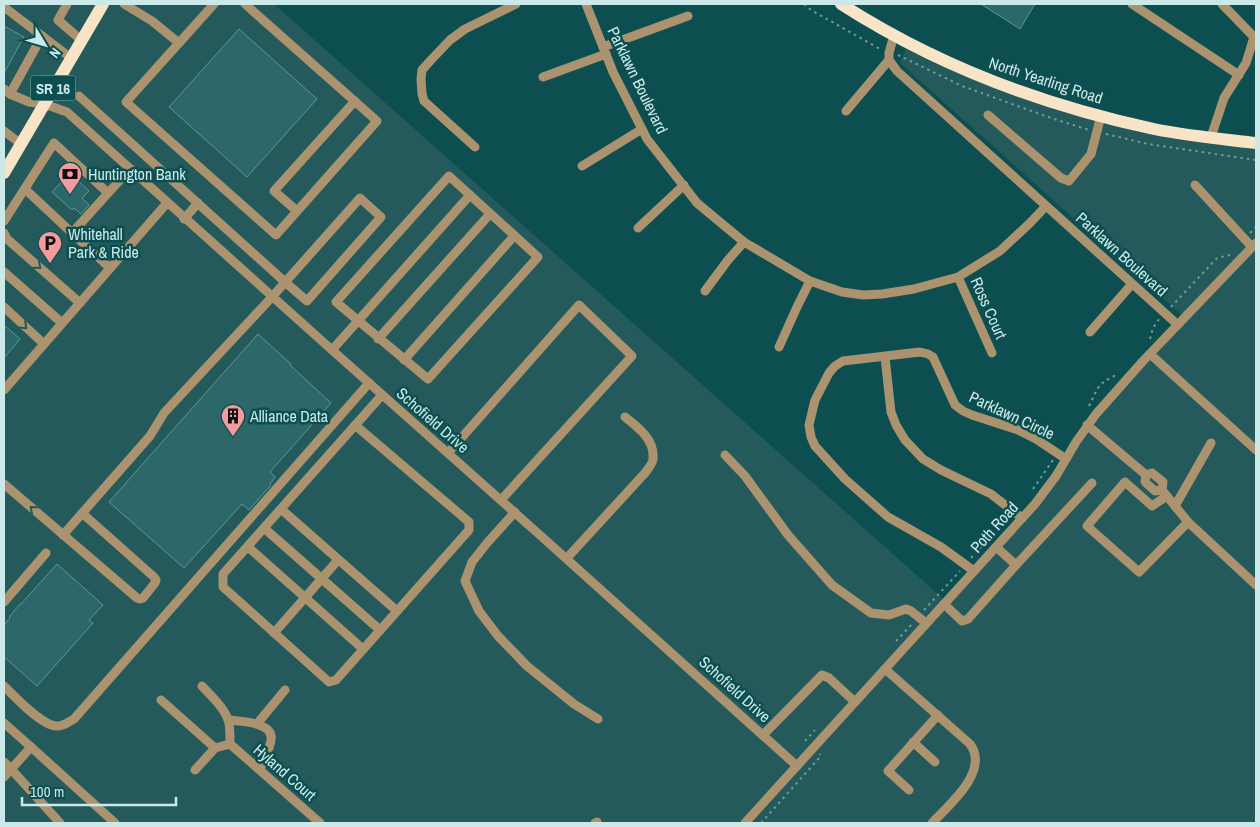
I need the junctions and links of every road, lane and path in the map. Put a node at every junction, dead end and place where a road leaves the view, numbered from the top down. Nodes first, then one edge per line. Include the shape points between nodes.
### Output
1 (67, 4) edge
2 (103, 4) edge
3 (124, 4) edge
4 (214, 4) edge
5 (245, 4) edge
6 (516, 4) edge
7 (586, 4) edge
8 (842, 4) edge
9 (1132, 4) edge
10 (1222, 4) edge
11 (4, 7) edge
12 (688, 16) dead end
13 (894, 35) junction
14 (42, 36) junction
15 (81, 40) junction
16 (179, 43) junction
17 (605, 50) junction
18 (71, 58) junction
19 (889, 60) junction
20 (1239, 75) junction
21 (543, 77) dead end
22 (7, 92) edge
23 (79, 96) dead end
24 (355, 101) junction
25 (44, 104) junction
26 (846, 111) dead end
27 (988, 115) dead end
28 (1101, 116) junction
29 (642, 129) junction
30 (4, 131) edge
31 (1211, 137) junction
32 (21, 144) junction
33 (1256, 144) edge
34 (475, 147) dead end
35 (582, 166) dead end
36 (129, 170) junction
37 (4, 173) edge
38 (684, 185) junction
39 (1195, 185) dead end
40 (25, 189) junction
41 (108, 193) junction
42 (470, 195) junction
43 (167, 203) junction
44 (198, 203) junction
45 (1046, 206) junction
46 (297, 211) junction
47 (490, 214) junction
48 (184, 219) junction
49 (4, 221) edge
50 (1256, 227) edge
51 (638, 228) dead end
52 (4, 233) edge
53 (72, 233) junction
54 (514, 236) junction
55 (1245, 239) junction
56 (744, 242) junction
57 (1254, 245) edge
58 (110, 268) junction
59 (4, 272) edge
60 (958, 277) junction
61 (810, 281) junction
62 (285, 282) junction
63 (1132, 284) junction
64 (705, 291) dead end
65 (272, 297) junction
66 (80, 303) junction
67 (4, 307) edge
68 (1165, 313) junction
69 (358, 321) junction
70 (62, 323) junction
71 (1178, 325) junction
72 (1090, 332) dead end
73 (378, 338) junction
74 (1150, 339) dead end
75 (44, 344) junction
76 (780, 347) dead end
77 (332, 350) junction
78 (992, 352) dead end
79 (1150, 354) junction
80 (885, 357) junction
81 (404, 360) junction
82 (1118, 374) dead end
83 (369, 383) junction
84 (4, 390) edge
85 (382, 395) junction
86 (1085, 412) dead end
87 (625, 417) dead end
88 (355, 425) junction
89 (1087, 425) junction
90 (1210, 443) dead end
91 (1256, 450) edge
92 (448, 453) junction
93 (1057, 453) junction
94 (725, 455) dead end
95 (1066, 459) junction
96 (1092, 483) dead end
97 (4, 484) edge
98 (1164, 493) junction
99 (1029, 495) dead end
100 (501, 500) junction
101 (1175, 506) junction
102 (281, 509) junction
103 (515, 512) junction
104 (82, 513) junction
105 (1022, 518) junction
106 (1188, 522) junction
107 (264, 528) junction
108 (62, 535) junction
109 (990, 538) dead end
110 (248, 547) junction
111 (996, 547) junction
112 (46, 553) dead end
113 (567, 558) junction
114 (338, 560) junction
115 (966, 564) junction
116 (1016, 565) junction
117 (974, 571) junction
118 (322, 578) junction
119 (1256, 585) edge
120 (305, 597) junction
121 (4, 602) edge
122 (944, 604) junction
123 (396, 611) junction
124 (918, 616) junction
125 (926, 624) junction
126 (380, 630) junction
127 (274, 632) junction
128 (892, 645) dead end
129 (363, 649) junction
130 (885, 669) junction
131 (4, 686) edge
132 (202, 686) dead end
133 (285, 690) dead end
134 (161, 700) dead end
135 (855, 702) junction
136 (938, 715) junction
137 (598, 719) dead end
138 (228, 720) junction
139 (4, 723) edge
140 (257, 724) junction
141 (817, 728) dead end
142 (763, 735) junction
143 (914, 742) junction
144 (230, 744) junction
145 (30, 747) junction
146 (215, 748) junction
147 (813, 748) junction
148 (4, 762) edge
149 (935, 762) dead end
150 (797, 766) junction
151 (11, 769) junction
152 (195, 770) dead end
153 (260, 770) junction
154 (4, 778) edge
155 (909, 790) dead end
156 (60, 823) edge
157 (115, 823) edge
158 (320, 823) edge
159 (745, 823) edge
160 (761, 823) edge
161 (932, 823) edge

1 - 15 street via 58,20
2 - 15 main road, SR 16
3 - 16 street
4 - 16 street
5 - 24 street
6 - 34 street via 465,29 422,70 424,101
7 - 17 street, Parklawn Boulevard
8 - 13 main road, North Yearling Road
9 - 20 street
10 - 20 street via 1254,37
11 - 14 street
12 - 17 street
13 - 19 street
13 - 28 main road, North Yearling Road via 986,79
14 - 18 street
14 - 22 street
15 - 18 main road, SR 16
16 - 46 street via 126,102 276,235
17 - 21 street
17 - 29 street, Parklawn Boulevard
18 - 25 main road, SR 16
19 - 26 street
19 - 45 street, Parklawn Boulevard via 897,71
20 - 31 street via 1224,98
22 - 25 street, Schofield Drive via 29,102
23 - 44 street
24 - 46 street via 377,121
24 - 46 street via 274,191
25 - 32 main road, SR 16
25 - 36 street, Schofield Drive via 67,112
27 - 28 street via 1068,181 1091,154
28 - 31 main road, North Yearling Road via 1155,129
29 - 35 street
29 - 38 street, Parklawn Boulevard
30 - 32 street
31 - 33 main road, North Yearling Road
32 - 37 main road, SR 16
36 - 41 street
36 - 43 street, Schofield Drive
38 - 51 street
38 - 56 street, Parklawn Boulevard via 697,202
39 - 55 street
40 - 41 street via 54,144
40 - 49 street
40 - 53 street
41 - 53 street
42 - 47 street
42 - 69 street
42 - 69 street via 450,176 336,302
43 - 48 street, Schofield Drive
43 - 58 street
44 - 48 street
44 - 62 street
45 - 60 street, Parklawn Boulevard via 1000,251
45 - 63 street, Parklawn Boulevard
47 - 54 street
47 - 73 street
48 - 65 street, Schofield Drive
50 - 55 path
52 -> 66 street via 7,240
53 - 58 street
54 - 81 street
54 - 81 street via 538,257 428,379
55 - 57 street
55 - 68 path via 1230,255 1216,259
56 - 61 street, Parklawn Boulevard
56 - 64 street
57 - 71 street, Poth Road
58 - 66 street
59 - 70 street
60 - 61 street, Parklawn Boulevard via 914,289 863,295
60 - 78 street, Ross Court
61 - 76 street
62 - 62 street via 360,198 381,217 307,302
62 - 65 street
63 - 68 street, Parklawn Boulevard
63 - 72 street
65 - 77 street, Schofield Drive
65 - 104 street via 164,413 150,436
66 - 70 street
67 -> 75 street
68 - 71 street, Parklawn Boulevard
68 - 74 path via 1156,323
69 - 73 street
69 - 77 street
70 - 75 street
71 - 79 street, Poth Road
73 - 81 street
75 - 84 street
77 - 83 street, Schofield Drive
79 - 89 street, Poth Road
79 - 91 street
80 - 93 street, Parklawn Circle via 920,352 928,354 933,357 955,404 963,411 1018,430
80 - 105 street via 891,412 905,440 923,459 991,494
80 - 115 street, Parklawn Circle via 843,361 835,366 814,400 809,425 811,437 846,480 888,517
82 - 86 path via 1100,384
83 - 85 street, Schofield Drive
83 - 131 street via 74,719 58,726 50,725
85 - 88 street
85 - 92 street, Schofield Drive
87 - 113 street via 642,430 651,444 653,460 645,473
88 - 102 street
88 - 123 street via 469,522 468,530
89 - 95 street, Poth Road
89 - 98 street via 1146,476 1145,482 1155,491
90 - 101 street
92 - 100 street, Schofield Drive
92 - 100 street via 579,305 632,356
93 - 95 street, Parklawn Circle
93 - 99 path
94 - 124 street via 832,585 871,612 889,615 906,609
95 - 105 street, Poth Road via 1047,489
96 - 116 street
108 -> 97 street
98 - 101 street
98 - 106 street via 1152,506 1125,482 1087,526 1139,572
100 - 103 street, Schofield Drive
101 - 106 street
102 - 107 street
102 - 114 street
103 - 113 street, Schofield Drive
103 - 137 street via 472,562 465,581 479,611 498,636 527,666
104 - 108 street
104 - 108 street via 156,580 143,598 137,598
105 - 111 street, Poth Road
106 - 119 street
107 - 110 street
107 - 118 street
109 - 115 path
110 - 120 street
110 - 127 street via 223,574 223,587
111 - 116 street
111 - 117 street, Poth Road
112 - 121 street
113 - 142 street, Schofield Drive
114 - 118 street
114 - 123 street
115 - 117 street, Parklawn Circle
115 - 124 path
116 - 122 street via 968,619 962,621
117 - 122 street, Poth Road
118 - 120 street
118 - 126 street
120 - 127 street
120 - 129 street
122 - 125 street, Poth Road
123 - 126 street
124 - 125 street
124 - 128 path
125 - 130 street, Poth Road
126 - 129 street
127 - 129 street via 329,682 336,680
130 - 135 street, Poth Road
130 - 136 street
132 - 138 street
133 - 140 street
134 - 146 street
135 - 142 street via 822,675
135 - 147 street, Poth Road
136 - 143 street
136 - 161 street via 970,744 976,757 969,783
138 - 140 street
138 - 144 street
139 - 145 street
140 - 153 street via 271,735
141 - 147 path via 805,741
142 - 150 street, Schofield Drive
143 - 149 street
143 - 155 street via 888,771
144 - 146 street
144 - 153 street, Hyland Court
145 - 151 street
145 - 157 street
146 - 152 street
147 - 150 street, Poth Road
147 - 160 path via 821,756
148 - 151 street
150 - 159 street, Poth Road
151 - 154 street
151 - 156 street
153 - 158 street, Hyland Court

